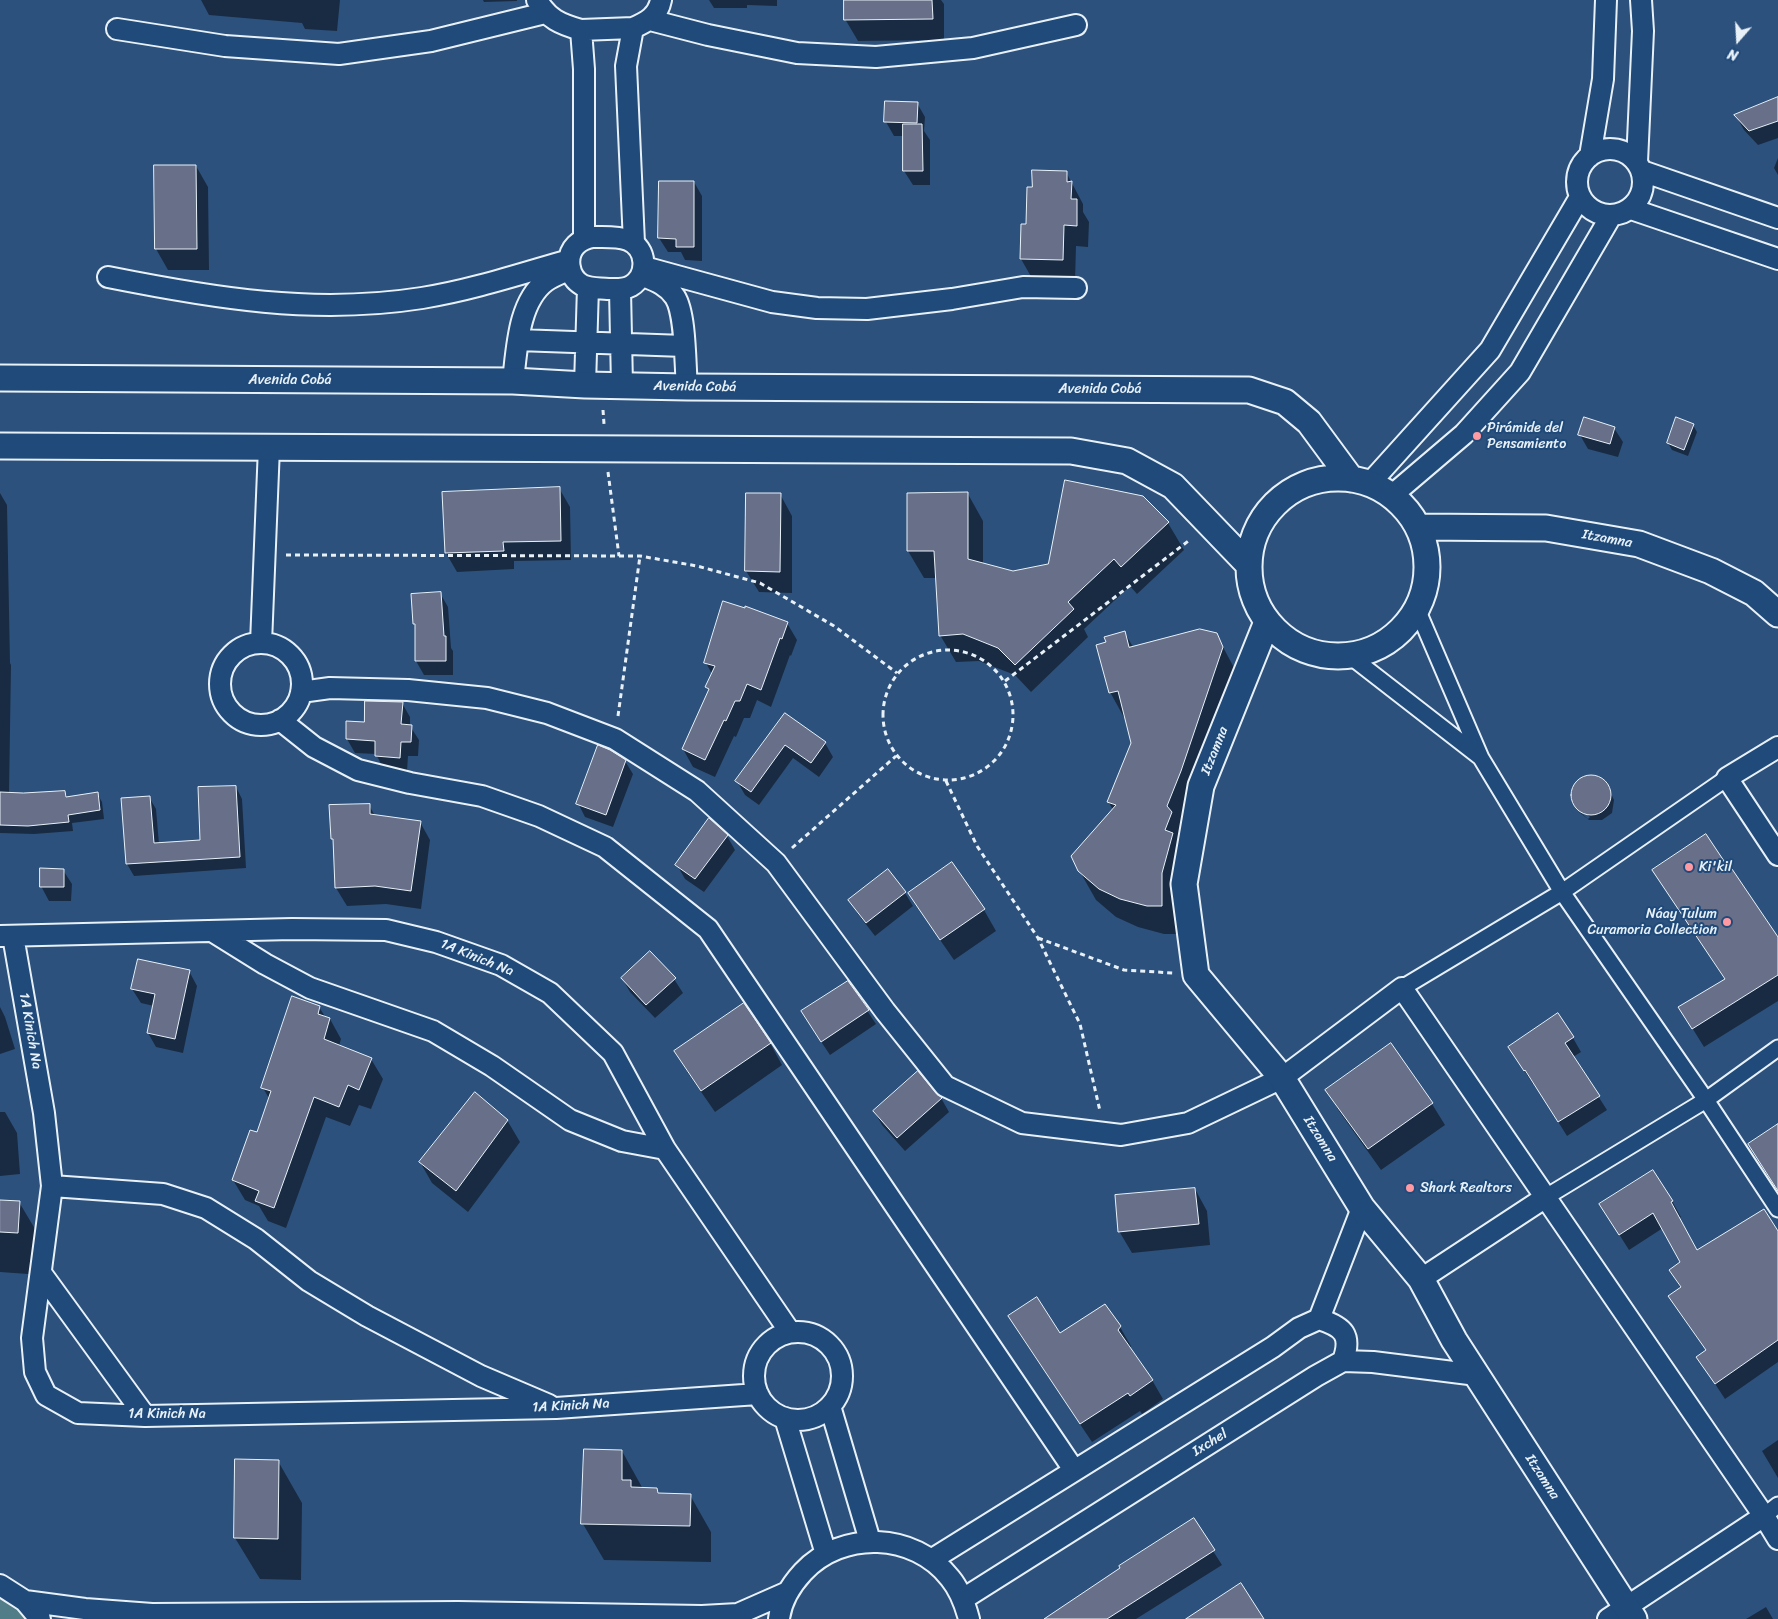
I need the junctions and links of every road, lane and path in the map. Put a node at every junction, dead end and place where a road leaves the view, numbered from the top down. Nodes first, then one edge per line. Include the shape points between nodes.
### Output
1 (661, 0) edge
2 (1606, 0) edge
3 (1641, 0) edge
4 (541, 6) edge
5 (641, 24) junction
6 (1076, 25) dead end
7 (117, 29) dead end
8 (581, 30) junction
9 (1590, 156) junction
10 (1640, 167) junction
11 (1580, 197) junction
12 (1631, 209) junction
13 (1611, 216) junction
14 (1778, 218) edge
15 (584, 239) junction
16 (634, 243) junction
17 (1778, 259) edge
18 (569, 264) junction
19 (643, 271) junction
20 (108, 277) dead end
21 (588, 287) junction
22 (1076, 288) dead end
23 (620, 290) junction
24 (518, 340) junction
25 (586, 342) junction
26 (622, 343) junction
27 (684, 346) junction
28 (0, 378) edge
29 (513, 381) junction
30 (585, 385) junction
31 (622, 385) junction
32 (687, 387) junction
33 (0, 446) edge
34 (269, 447) junction
35 (1360, 481) junction
36 (1390, 497) junction
37 (1211, 524) junction
38 (1418, 527) junction
39 (264, 555) junction
40 (640, 556) junction
41 (1248, 564) junction
42 (1417, 609) junction
43 (1778, 614) edge
44 (1267, 622) junction
45 (261, 643) junction
46 (1350, 656) junction
47 (897, 673) junction
48 (1005, 681) junction
49 (301, 692) junction
50 (280, 720) junction
51 (615, 739) junction
52 (1778, 747) edge
53 (896, 756) junction
54 (1481, 758) junction
55 (1727, 778) junction
56 (946, 782) junction
57 (1778, 855) edge
58 (776, 862) junction
59 (1562, 892) junction
60 (212, 931) junction
61 (6, 936) edge
62 (1038, 938) junction
63 (1196, 975) junction
64 (1402, 988) junction
65 (1778, 1048) edge
66 (1282, 1078) junction
67 (1706, 1100) junction
68 (1105, 1133) junction
69 (665, 1149) junction
70 (52, 1186) junction
71 (1546, 1197) junction
72 (1362, 1208) junction
73 (1778, 1209) edge
74 (41, 1273) junction
75 (1420, 1279) junction
76 (1319, 1319) junction
77 (790, 1332) junction
78 (1343, 1361) junction
79 (1477, 1375) junction
80 (758, 1394) junction
81 (830, 1406) junction
82 (556, 1408) junction
83 (146, 1416) junction
84 (784, 1418) junction
85 (1074, 1470) junction
86 (1771, 1511) edge
87 (1778, 1539) edge
88 (870, 1541) junction
89 (826, 1554) junction
90 (931, 1560) junction
91 (0, 1586) edge
92 (788, 1592) junction
93 (963, 1599) junction
94 (25, 1601) junction
95 (1622, 1615) edge
96 (150, 1616) edge
97 (40, 1619) edge
98 (779, 1619) edge
99 (969, 1619) edge

1 - 5 street via 660,8
2 - 9 street via 1603,79
3 - 10 street
4 - 7 street via 431,41 339,54 225,46
4 - 8 street via 562,25
5 - 6 street via 797,53 876,57 973,48
5 - 8 street
5 - 16 street via 626,66
8 - 15 street
9 - 10 street via 1610,149 1625,153
9 - 11 street via 1578,173
10 - 12 street via 1644,182 1642,192
10 - 14 street
11 - 13 street via 1592,210
11 - 35 street via 1490,350
12 - 13 street
12 - 17 street
13 - 36 street via 1520,372 1464,434
15 - 16 street via 593,236
15 - 18 street via 571,251
16 - 19 street via 644,258
18 - 20 street via 421,298 349,305 275,304 188,293
18 - 21 street via 573,277
18 - 24 street via 536,291 527,305
19 - 22 street via 772,302 817,308 867,309 1023,287
19 - 23 street via 629,288
19 - 27 street via 663,284 676,298
21 - 23 street
21 - 25 street
23 - 26 street
24 - 25 street
24 - 29 street
25 - 26 street
25 - 30 street
26 - 27 street
26 - 31 street
27 - 32 street
28 - 29 street, Avenida Cobá
29 - 30 street, Avenida Cobá
30 - 31 street, Avenida Cobá
31 - 32 street, Avenida Cobá
32 - 35 street, Avenida Cobá via 1249,390 1285,402 1309,422
33 - 34 street
34 - 37 street via 1071,451 1126,462 1166,482
34 - 39 street
35 - 36 street
35 - 41 street via 1323,480 1296,488 1271,508 1255,534
36 - 38 street via 1401,505
37 - 41 street
37 - 48 path
38 - 42 street via 1427,554 1426,582
38 - 43 street, Itzamna via 1546,528 1639,544 1754,593
39 - 40 path
39 - 45 street
40 - 47 path via 697,566 760,583 834,626
40 - 51 path
41 - 44 street via 1253,595
42 - 46 street via 1400,632 1377,648
42 - 54 street
44 - 46 street via 1290,642 1319,654
44 - 63 street, Itzamna via 1201,786 1184,884
45 - 49 street via 276,646 289,654 300,671
45 - 50 street via 244,647 230,656 223,666 219,688 228,709 246,723 258,725
46 - 54 street
47 - 48 path via 922,655 953,650 982,659
47 - 53 path via 884,700 883,729
48 - 56 path via 1014,715 1005,749 980,773
49 - 50 street via 294,708
49 - 51 street via 330,688 408,690 487,698 547,713
50 - 85 street via 314,747 358,770 482,796 539,816 605,847 708,929
51 - 58 street via 697,791
52 - 55 street
53 - 56 path via 919,774
53 - 58 path
54 - 59 street
55 - 57 street
55 - 59 street
56 - 62 path via 977,846
58 - 68 street via 885,1011 945,1086 1022,1123
59 - 64 street
59 - 67 street
60 - 61 street, 1A Kinich Na
60 - 69 street via 310,988 433,1032 492,1066 570,1120 622,1141
60 - 69 street, 1A Kinich Na via 386,930 436,942 501,965 550,994 613,1054
61 - 70 street, 1A Kinich Na via 44,1113
62 - 63 path via 1124,970
62 - 68 path via 1080,1024
63 - 66 street, Itzamna
64 - 66 street
64 - 71 street
65 - 67 street
66 - 68 street via 1188,1123 1121,1135
66 - 72 street, Itzamna
67 - 71 street
67 - 73 street
69 - 77 street, 1A Kinich Na
70 - 74 street, 1A Kinich Na
70 - 82 street via 163,1194 206,1208 367,1316 481,1376
71 - 75 street
71 - 86 street
72 - 75 street, Itzamna
72 - 76 street
74 - 83 street
74 - 83 street, 1A Kinich Na via 32,1338 35,1372 46,1395 78,1413
75 - 79 street, Itzamna
76 - 78 street via 1344,1330 1348,1347
76 - 85 street via 1299,1328
77 - 80 street via 769,1342 761,1350 754,1372
77 - 81 street via 814,1334 825,1341 836,1355 842,1372 841,1384
78 - 79 street
78 - 93 street, Ixchel
79 - 95 street, Itzamna
80 - 82 street, 1A Kinich Na
80 - 84 street via 771,1411
81 - 84 street via 804,1420
81 - 88 street
82 - 83 street, 1A Kinich Na
84 - 89 street
85 - 90 street
86 - 87 street
86 - 95 street
88 - 89 street via 840,1547
88 - 90 street via 902,1545
89 - 92 street via 810,1564
90 - 93 street via 950,1578
91 - 94 street
92 - 96 street via 738,1614 702,1616 458,1612
92 - 98 street
93 - 99 street
94 - 96 street
94 - 97 street

